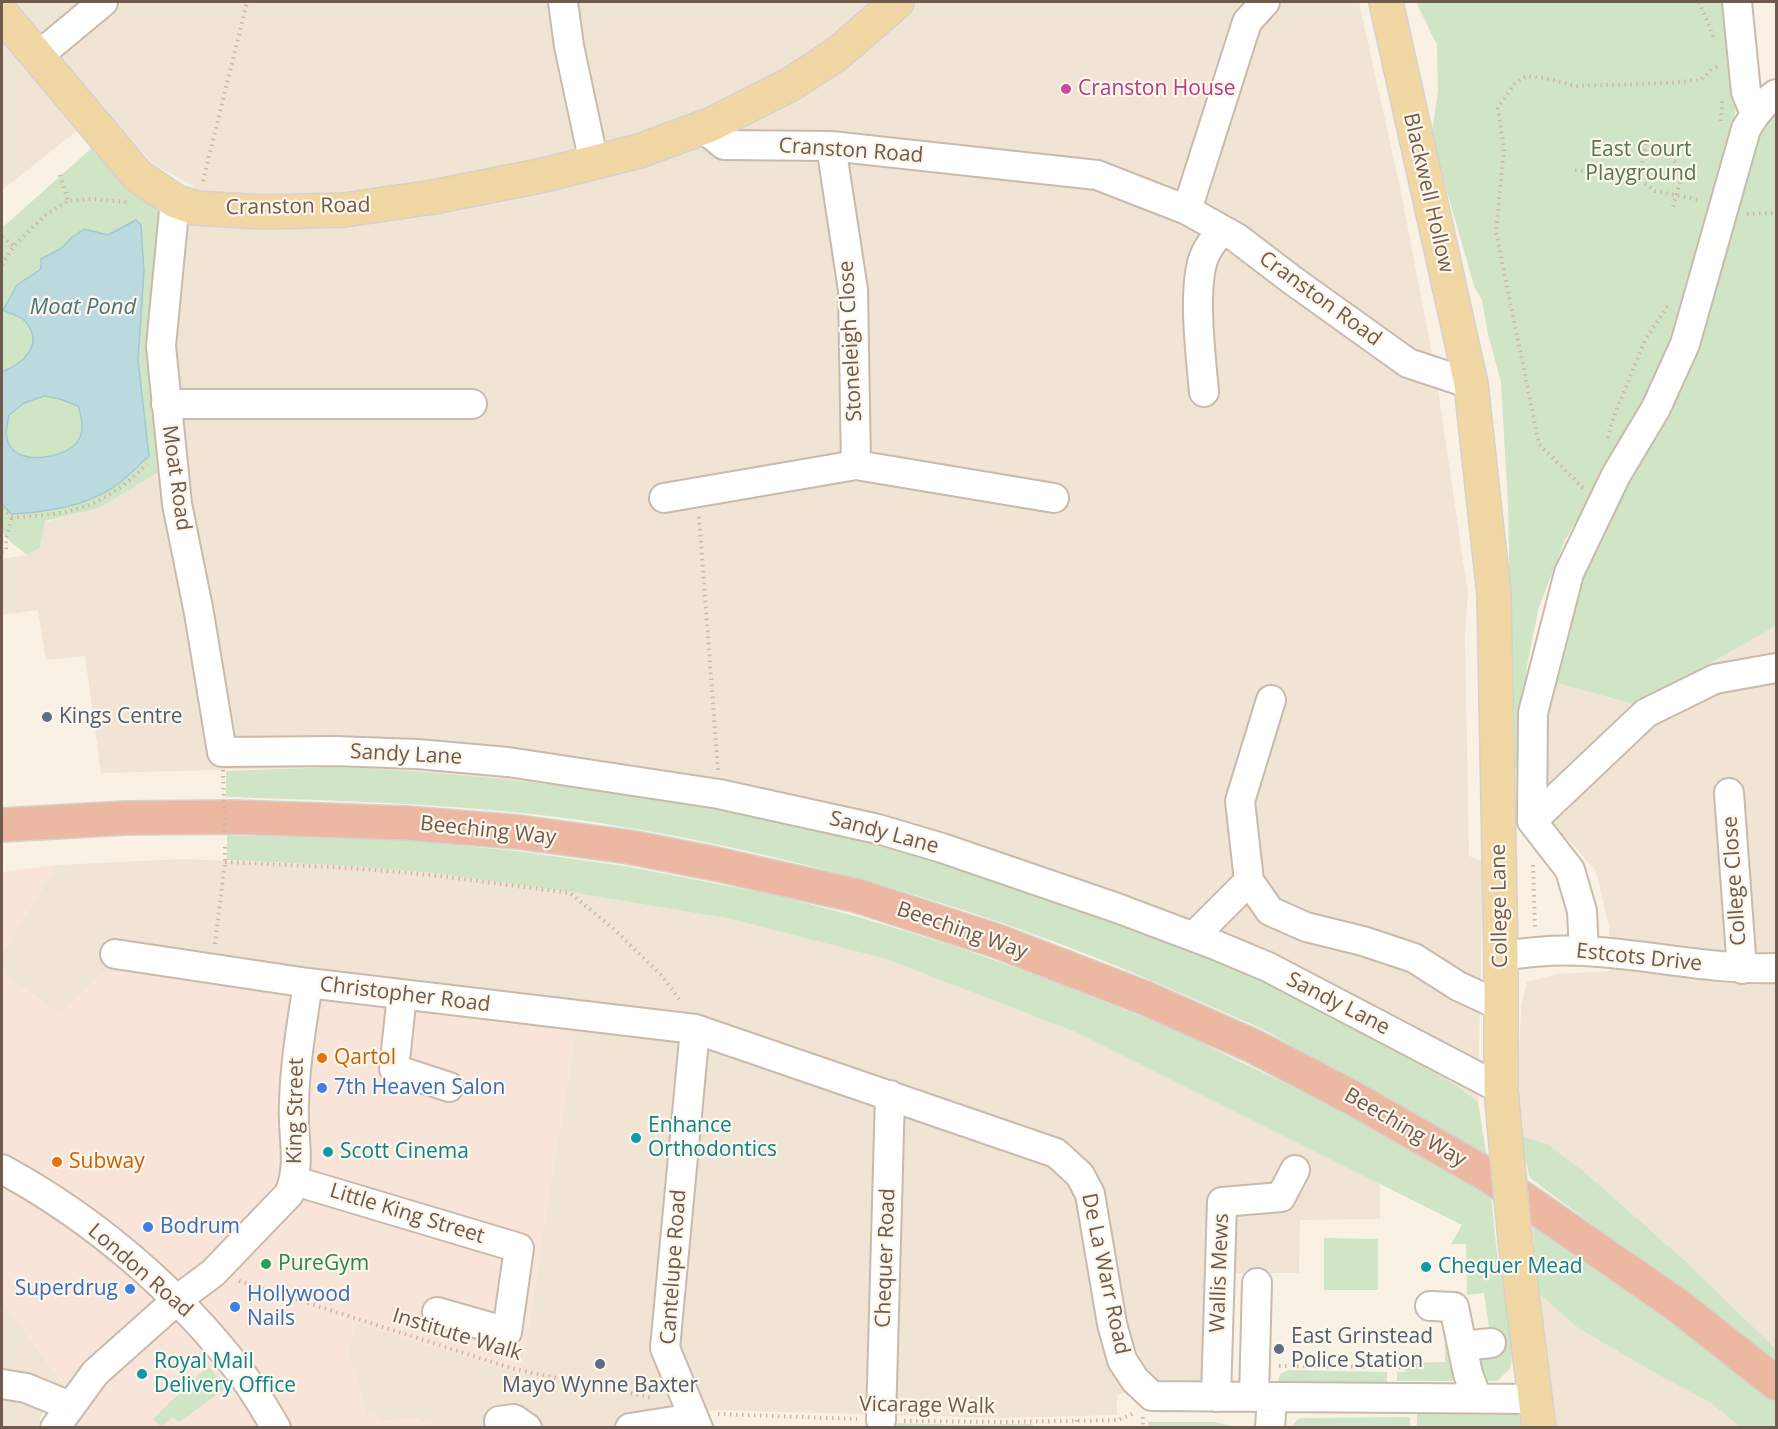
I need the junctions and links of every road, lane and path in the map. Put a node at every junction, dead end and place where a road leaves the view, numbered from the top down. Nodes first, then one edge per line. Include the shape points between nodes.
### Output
1 (103, 2) edge
2 (247, 2) edge
3 (563, 2) edge
4 (897, 2) edge
5 (1265, 2) edge
6 (1386, 2) edge
7 (1699, 2) edge
8 (1737, 2) edge
9 (2, 14) edge
10 (1716, 44) dead end
11 (38, 56) junction
12 (1722, 76) dead end
13 (1776, 94) edge
14 (1722, 99) dead end
15 (1755, 114) junction
16 (710, 125) junction
17 (1720, 131) dead end
18 (831, 146) junction
19 (594, 163) junction
20 (1575, 170) dead end
21 (60, 175) dead end
22 (1635, 179) junction
23 (1677, 194) junction
24 (68, 201) junction
25 (131, 204) dead end
26 (185, 204) junction
27 (1724, 204) junction
28 (1673, 207) dead end
29 (1187, 210) junction
30 (1222, 230) junction
31 (2, 237) edge
32 (14, 246) junction
33 (2, 265) edge
34 (1675, 296) dead end
35 (1471, 384) junction
36 (1204, 392) dead end
37 (166, 404) junction
38 (472, 404) dead end
39 (1608, 439) dead end
40 (154, 457) dead end
41 (856, 465) junction
42 (698, 492) junction
43 (1588, 493) dead end
44 (664, 498) dead end
45 (1054, 498) dead end
46 (2, 509) edge
47 (12, 517) junction
48 (2, 552) edge
49 (1776, 668) edge
50 (1271, 699) dead end
51 (222, 761) junction
52 (1729, 793) dead end
53 (719, 794) junction
54 (1532, 821) junction
55 (38, 824) junction
56 (2, 825) edge
57 (2, 830) edge
58 (225, 862) junction
59 (1249, 881) junction
60 (1194, 936) junction
61 (1536, 951) junction
62 (1584, 951) junction
63 (115, 954) dead end
64 (1501, 956) junction
65 (1776, 968) edge
66 (211, 969) junction
67 (1742, 969) junction
68 (308, 983) junction
69 (402, 995) junction
70 (1501, 1006) junction
71 (695, 1029) junction
72 (449, 1087) dead end
73 (1501, 1089) junction
74 (890, 1095) junction
75 (2, 1169) edge
76 (1295, 1170) dead end
77 (295, 1181) junction
78 (213, 1273) junction
79 (1257, 1283) dead end
80 (178, 1299) junction
81 (1430, 1306) dead end
82 (437, 1312) dead end
83 (1491, 1343) dead end
84 (1463, 1346) junction
85 (1405, 1367) dead end
86 (1776, 1383) edge
87 (2, 1384) edge
88 (1152, 1396) junction
89 (1216, 1396) junction
90 (1263, 1397) junction
91 (1477, 1398) junction
92 (1536, 1413) edge
93 (62, 1417) edge
94 (881, 1420) junction
95 (1077, 1420) junction
96 (499, 1421) dead end
97 (696, 1423) edge
98 (276, 1428) edge
99 (527, 1428) edge
100 (630, 1428) edge
101 (1077, 1428) edge
102 (1270, 1428) edge

1 - 11 street
2 - 26 path via 209,161
3 - 19 street
4 - 16 main road via 837,54 790,84
5 - 29 street via 1247,22
6 - 35 main road, Blackwell Hollow
7 - 10 path
8 - 15 street via 1746,92
9 - 11 main road
11 - 26 main road via 138,176
12 - 43 path via 1722,64 1701,80 1668,83 1578,86 1527,76 1515,82 1498,108 1504,148 1496,232 1539,444
13 - 15 street
14 - 17 path
15 - 27 street via 1746,129
16 - 18 street, Cranston Road via 713,136 724,145
16 - 19 main road, Cranston Road
18 - 29 street, Cranston Road via 1097,175
18 - 41 street, Stoneleigh Close via 853,290
19 - 26 main road, Cranston Road via 444,195 344,210 262,212
20 - 22 path
21 - 24 path
22 - 23 path via 1655,191
22 - 23 path via 1646,143 1672,157 1683,173
23 - 27 path
23 - 28 path
24 - 25 path via 120,200
24 - 32 path via 44,216
26 - 37 street, Moat Road via 160,346
27 - 54 street via 1685,344 1656,408 1616,475 1569,573 1533,713
29 - 30 street, Cranston Road
30 - 35 street, Cranston Road via 1408,363
30 - 36 street via 1209,246 1200,279
31 - 32 path
32 - 33 path
34 - 39 path via 1645,340
35 - 64 main road, College Lane via 1494,595
37 - 38 street
37 - 51 street, Moat Road via 177,504
40 - 47 path via 97,503 42,516
41 - 42 street
41 - 45 street
42 - 44 street
42 - 53 path
46 - 47 path
47 - 48 path via 6,551
49 - 54 street, College Lane via 1715,679 1646,713
50 - 59 street via 1240,801
51 - 53 street, Sandy Lane via 334,751 417,754 508,762
51 - 58 path, bridge
52 - 67 street, College Close
53 - 60 street, Sandy Lane via 878,829
54 - 61 path
54 - 62 street, College Lane via 1570,870 1582,911
55 - 56 highway, Beeching Way
55 - 57 highway, Beeching Way
55 - 86 highway, Beeching Way via 234,817 518,832 629,847 858,896 997,940 1253,1046 1353,1098 1534,1206 1677,1305
58 - 66 path
58 - 71 path via 431,875 570,893 663,977 689,1013
59 - 60 street
59 - 70 street via 1270,911 1306,927 1414,958 1458,986
60 - 73 street, Sandy Lane via 1268,967
61 - 62 street, Estcots Drive
61 - 64 street, Estcots Drive
62 - 67 street, Estcots Drive
63 - 66 street, Christopher Road
64 - 70 main road, College Lane
65 - 67 street, Estcots Drive
66 - 68 street, Christopher Road
68 - 69 street, Christopher Road
68 - 77 street, King Street via 293,1106
69 - 71 street, Christopher Road
69 - 72 street via 394,1069
70 - 73 main road, College Lane
71 - 74 street, De La Warr Road
71 - 97 street, Cantelupe Road via 665,1348
73 - 92 main road, College Lane, bridge
74 - 88 street, De La Warr Road via 1056,1153 1080,1175 1090,1194 1112,1324 1122,1360
74 - 94 street, Chequer Road
75 - 80 street, London Road via 84,1220
76 - 89 street, Wallis Mews via 1281,1197 1222,1202
77 - 78 street, King Street via 289,1194
77 - 82 street, Little King Street via 519,1248 507,1332
78 - 80 street, King Street
78 - 97 path, Institute Walk via 514,1369 662,1400
79 - 90 street
80 - 93 street, King Street via 95,1373
80 - 98 street, London Road via 242,1374
81 - 84 street via 1454,1307
83 - 84 street
84 - 91 street
85 - 90 path via 1273,1366
87 - 93 street via 26,1388
88 - 89 street
88 - 95 path, Vicarage Walk via 1143,1410 1118,1420
89 - 90 street
90 - 91 street
90 - 102 street
91 - 92 street
94 - 95 path, Vicarage Walk
94 - 97 path, Vicarage Walk via 716,1414
95 - 101 path
96 - 99 street via 514,1419
97 - 100 street

